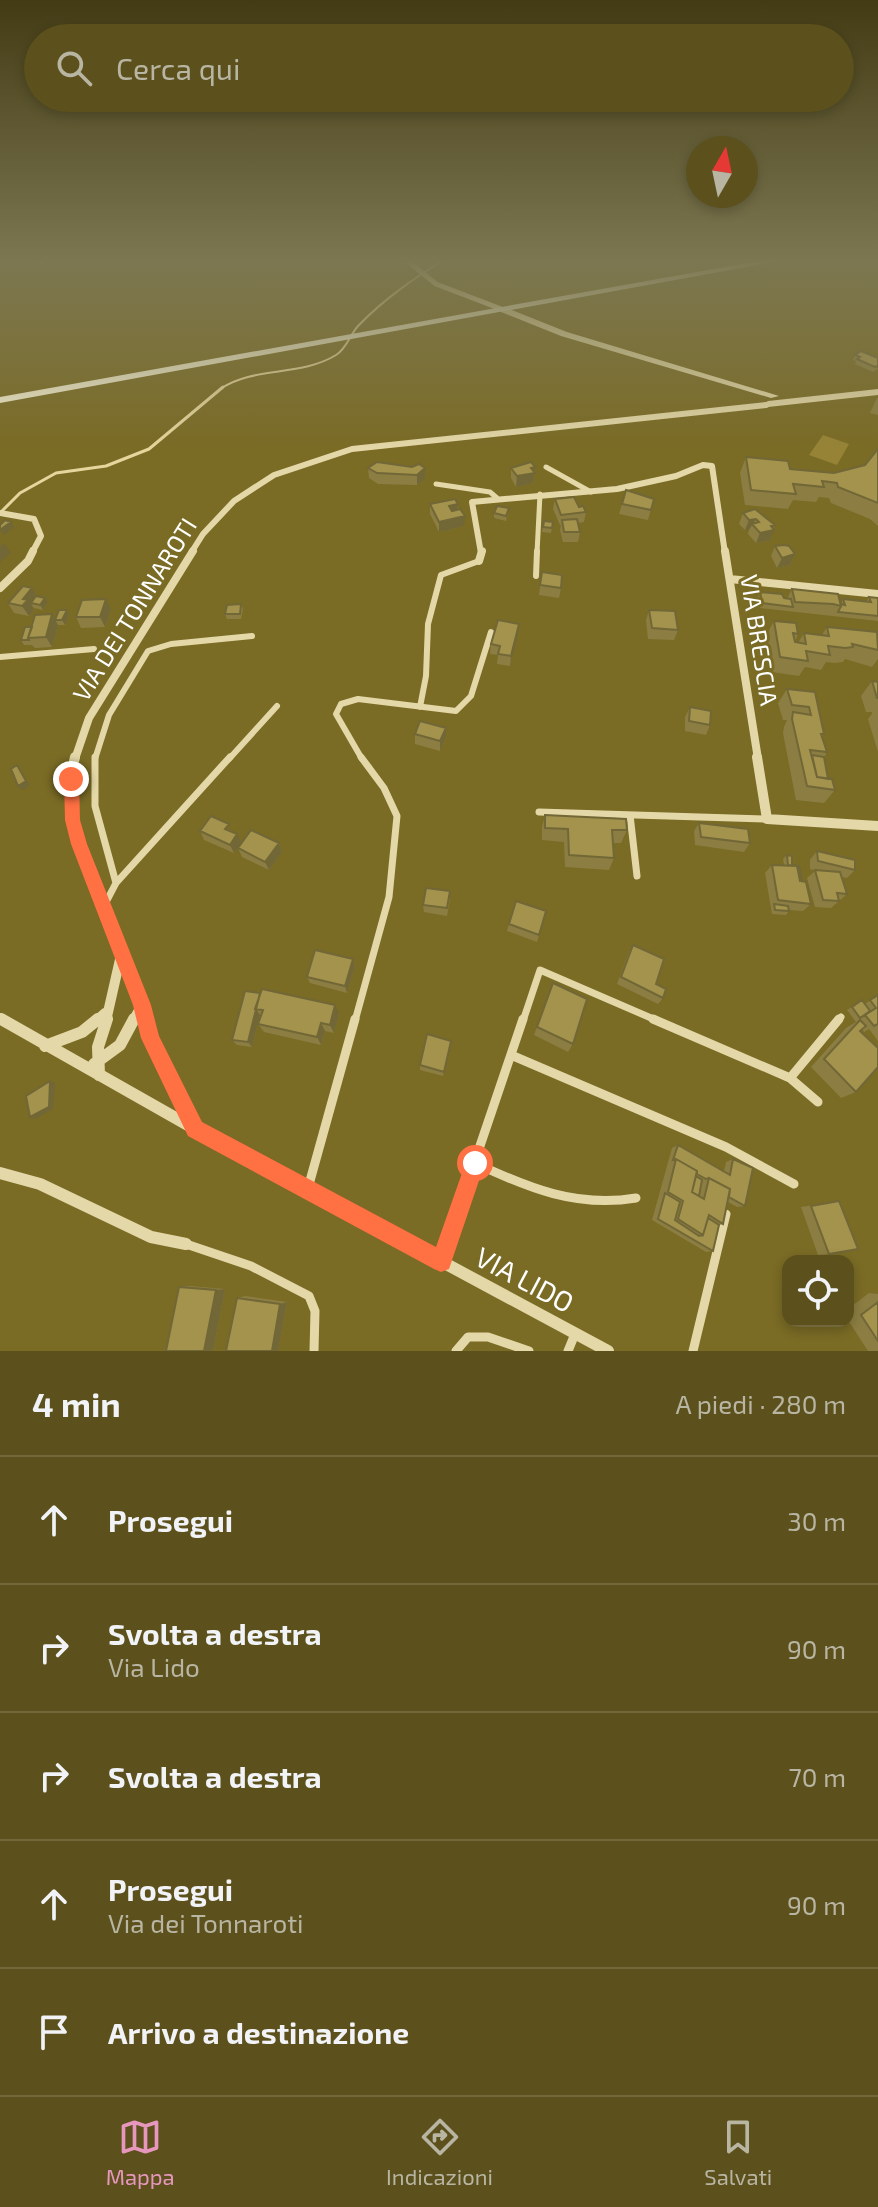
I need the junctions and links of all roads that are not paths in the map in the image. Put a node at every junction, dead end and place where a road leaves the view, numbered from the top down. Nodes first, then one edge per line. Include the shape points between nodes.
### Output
1 (434, 322) edge
2 (534, 322) edge
3 (878, 392) edge
4 (763, 399) junction
5 (0, 400) edge
6 (725, 408) junction
7 (546, 467) dead end
8 (436, 484) dead end
9 (591, 492) junction
10 (540, 494) junction
11 (497, 498) junction
12 (0, 513) edge
13 (479, 561) joint
14 (536, 576) dead end
15 (730, 579) junction
16 (0, 588) edge
17 (878, 594) edge
18 (491, 632) edge
19 (252, 636) dead end
20 (94, 649) dead end
21 (0, 657) edge
22 (277, 706) dead end
23 (420, 707) junction
24 (539, 812) dead end
25 (630, 815) junction
26 (767, 819) junction
27 (878, 826) edge
28 (637, 876) dead end
29 (116, 883) junction
30 (104, 906) junction
31 (121, 954) junction
32 (142, 1005) junction
33 (108, 1009) junction
34 (841, 1017) dead end
35 (0, 1018) edge
36 (45, 1046) junction
37 (511, 1055) junction
38 (94, 1068) junction
39 (790, 1078) junction
40 (818, 1102) dead end
41 (195, 1129) junction
42 (475, 1163) junction
43 (0, 1173) edge
44 (794, 1184) dead end
45 (308, 1188) junction
46 (636, 1198) dead end
47 (726, 1214) edge
48 (186, 1244) joint
49 (441, 1261) junction
50 (575, 1334) junction
51 (314, 1351) edge
52 (456, 1351) edge
53 (529, 1351) edge
54 (568, 1351) edge
55 (608, 1351) edge
56 (693, 1351) edge

1 - 5 main road
2 - 4 street via 728,383
3 - 4 street
4 - 6 street
4 - 6 street
6 - 30 street, VIA DEI TONNAROTI via 362,447 286,469 234,501 203,534 79,742 71,779 73,820
7 - 9 lane
8 - 11 lane via 490,492
9 - 10 street
9 - 15 street, VIA BRESCIA via 712,466
10 - 11 street
10 - 14 lane
11 - 13 street via 472,502 482,549
12 - 16 street via 37,522 41,536 37,548
13 - 23 lane via 441,575 428,624
15 - 17 street
15 - 26 street, VIA BRESCIA
18 - 23 lane via 471,696 456,711
19 - 29 lane via 154,647 121,693 98,741 92,774 94,815
20 - 21 lane
22 - 29 lane
23 - 45 lane via 358,699 341,704 336,714 397,816 395,860
24 - 25 lane
25 - 26 lane
25 - 28 lane
26 - 27 street
29 - 30 lane
30 - 31 street, VIA DEI TONNAROTI
31 - 32 street, VIA DEI TONNAROTI
31 - 33 street
32 - 38 street via 120,1045
32 - 41 street, VIA DEI TONNAROTI via 160,1060
33 - 36 street via 82,1032
33 - 38 street
34 - 39 lane
35 - 36 street, VIA LIDO
36 - 38 street, VIA LIDO
37 - 39 lane via 540,970
37 - 42 lane
37 - 44 lane via 726,1147
38 - 41 street, VIA LIDO
39 - 40 lane
41 - 45 street, VIA LIDO
42 - 46 lane via 566,1200
42 - 49 lane
43 - 48 street via 40,1184 151,1237
45 - 49 street, VIA LIDO
47 - 56 lane
48 - 51 lane via 251,1266 309,1296 315,1311
49 - 50 street, VIA LIDO
50 - 54 lane
50 - 55 street, VIA LIDO
52 - 53 lane via 468,1337 488,1337

